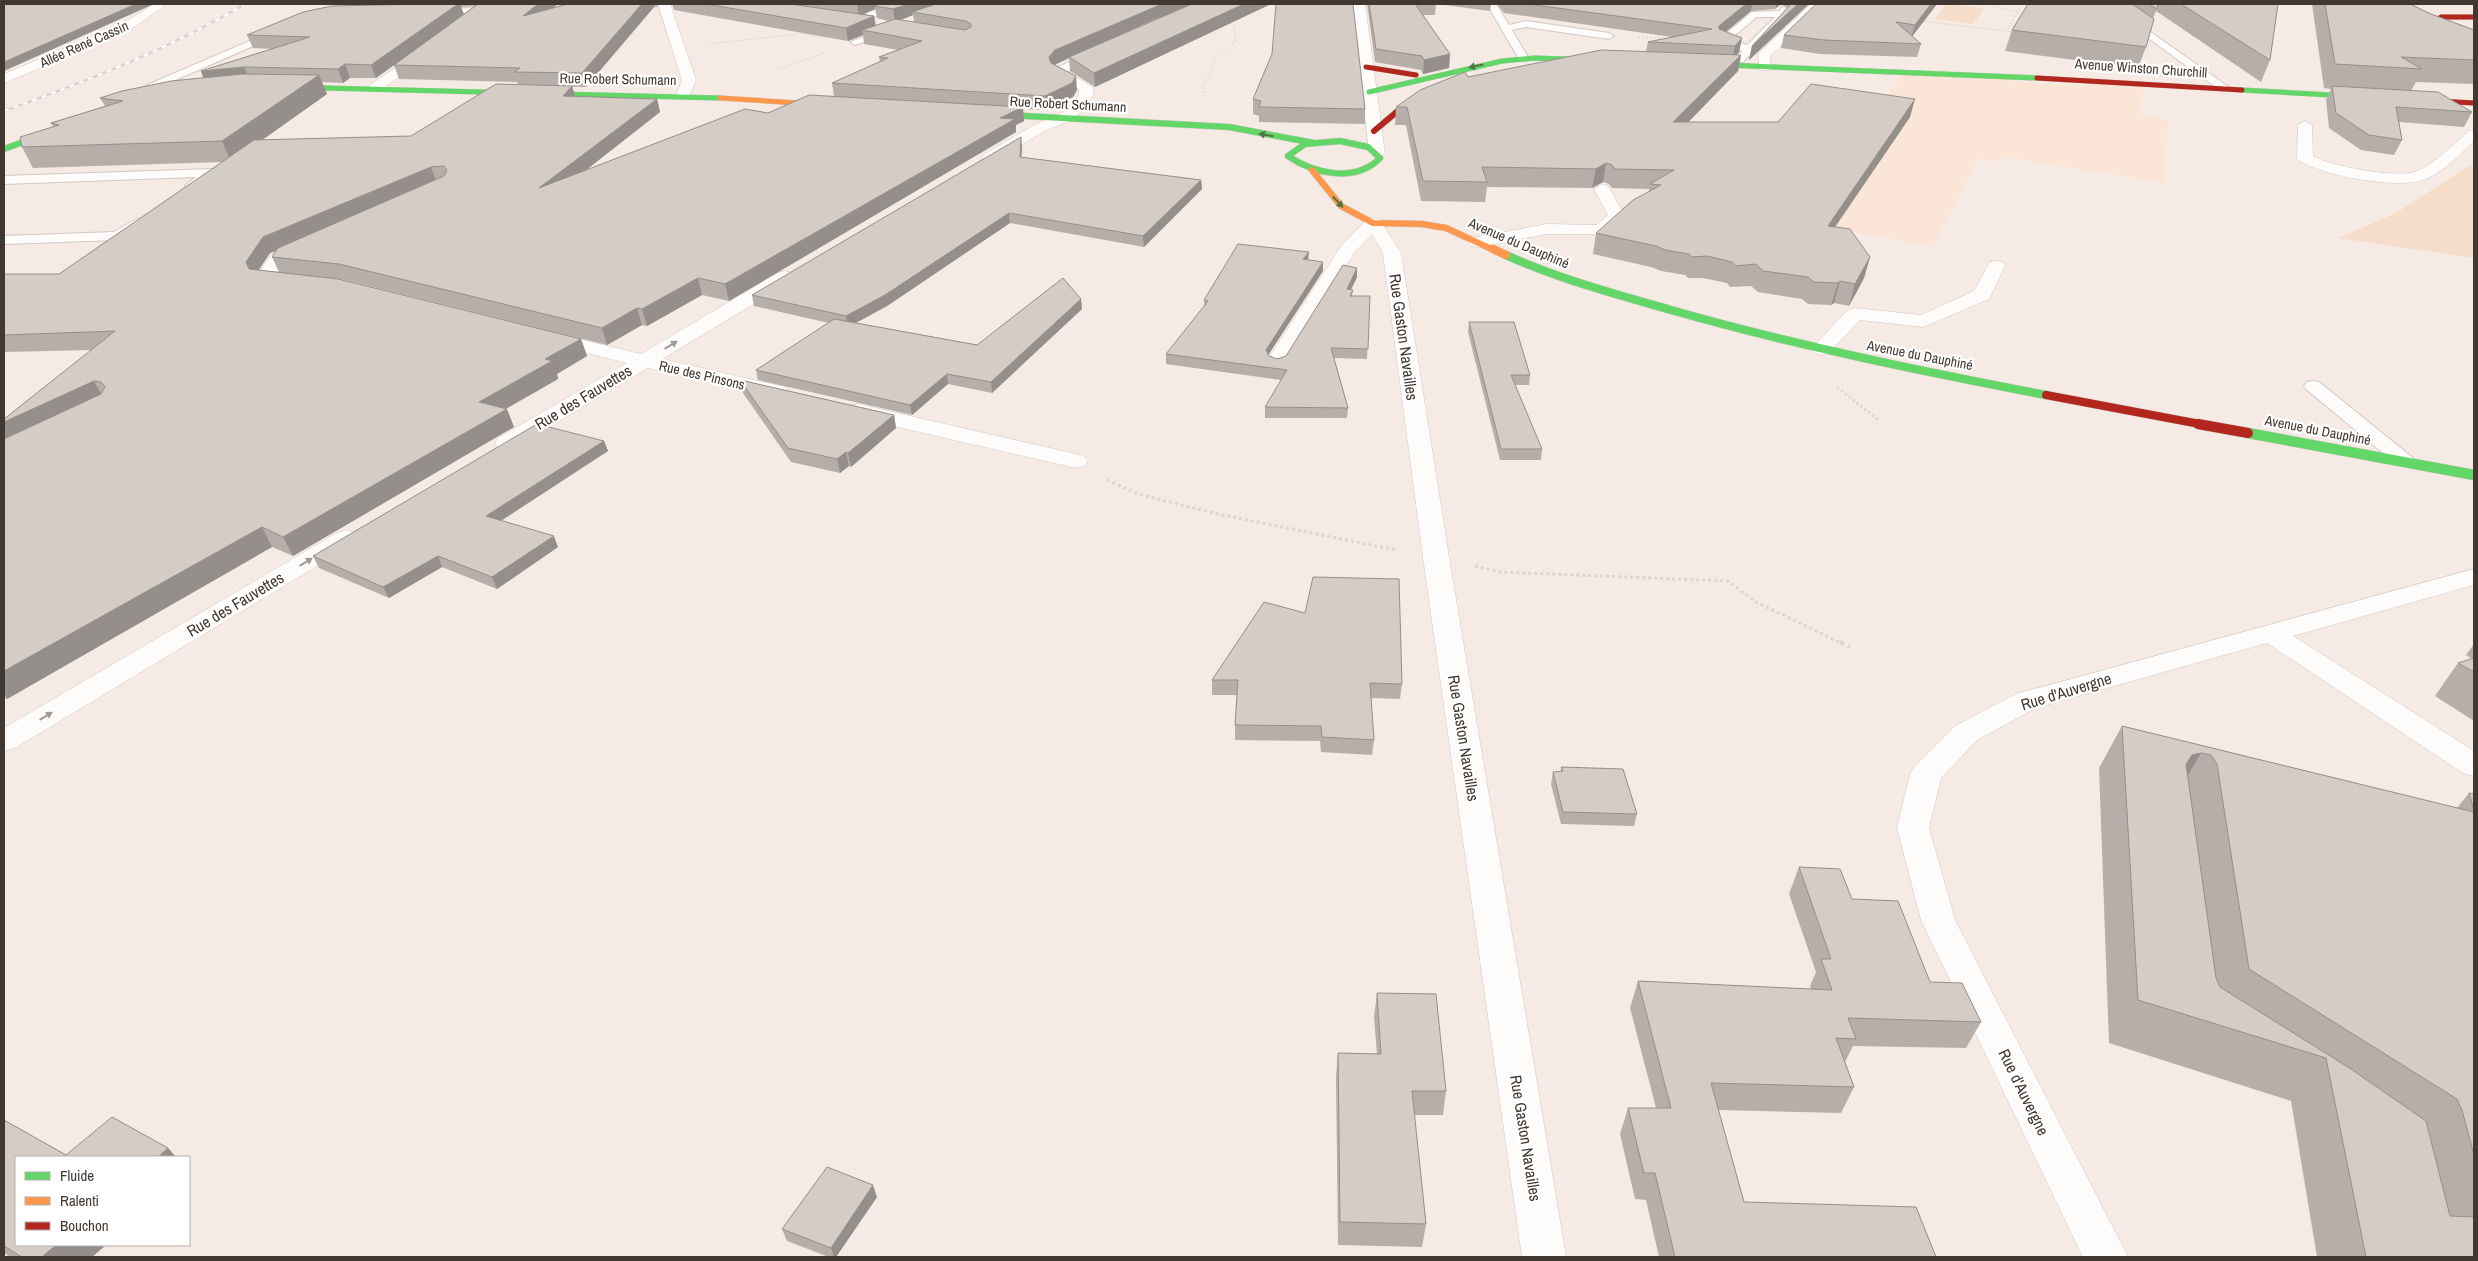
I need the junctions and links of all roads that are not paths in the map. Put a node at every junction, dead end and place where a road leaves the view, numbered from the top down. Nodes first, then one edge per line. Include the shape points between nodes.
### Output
1 (161, 4) edge
2 (664, 4) edge
3 (879, 4) edge
4 (1359, 4) edge
5 (1492, 4) edge
6 (1767, 4) edge
7 (1817, 4) edge
8 (2105, 4) edge
9 (900, 5) edge
10 (485, 7) edge
11 (2433, 11) dead end
12 (420, 12) edge
13 (1784, 14) junction
14 (2450, 16) junction
15 (2474, 17) edge
16 (464, 22) edge
17 (292, 26) edge
18 (1506, 28) junction
19 (2474, 34) edge
20 (1609, 36) edge
21 (855, 42) edge
22 (433, 45) edge
23 (1111, 45) edge
24 (1748, 49) junction
25 (1524, 59) junction
26 (1677, 63) edge
27 (1733, 66) junction
28 (1366, 67) junction
29 (1766, 67) junction
30 (1520, 71) edge
31 (1430, 76) junction
32 (4, 79) edge
33 (2221, 86) junction
34 (270, 87) edge
35 (374, 88) junction
36 (1369, 92) junction
37 (683, 95) junction
38 (2380, 96) edge
39 (2409, 98) edge
40 (152, 99) edge
41 (134, 104) joint
42 (2472, 104) edge
43 (841, 106) edge
44 (979, 114) edge
45 (1062, 119) junction
46 (2305, 125) dead end
47 (66, 126) edge
48 (1181, 126) junction
49 (1374, 131) junction
50 (2474, 134) edge
51 (1238, 141) dead end
52 (1340, 141) junction
53 (1314, 143) junction
54 (4, 149) edge
55 (1377, 152) junction
56 (1370, 167) junction
57 (969, 169) edge
58 (1312, 170) junction
59 (4, 180) edge
60 (1363, 185) dead end
61 (1602, 189) edge
62 (180, 194) edge
63 (149, 215) edge
64 (1369, 215) junction
65 (4, 240) edge
66 (321, 240) edge
67 (1477, 242) junction
68 (806, 265) edge
69 (1996, 266) dead end
70 (309, 284) edge
71 (527, 333) edge
72 (1821, 349) junction
73 (1277, 361) edge
74 (642, 362) junction
75 (2313, 386) dead end
76 (796, 397) edge
77 (835, 406) edge
78 (489, 453) edge
79 (1076, 461) road end
80 (2406, 462) junction
81 (2474, 475) edge
82 (361, 529) edge
83 (2474, 577) edge
84 (2270, 633) junction
85 (4, 741) edge
86 (2474, 765) edge
87 (1544, 1257) edge
88 (2106, 1257) edge

1 - 32 street, Allée René Cassin via 126,27
2 - 37 street via 689,80
3 - 9 lane
4 - 28 street
5 - 18 lane
6 - 13 lane via 1778,6 1786,12
7 - 29 street via 1764,54
8 - 33 lane
9 - 21 lane via 858,20 903,27
10 - 12 lane
10 - 16 street
11 - 14 street
13 - 24 lane
13 - 24 lane via 1755,14 1722,41
14 - 15 street
14 - 19 street via 2435,21
17 - 41 lane via 151,87
18 - 20 lane via 1526,24
18 - 25 lane
22 - 35 street
23 - 45 street via 1059,70 1059,74 1086,87 1086,96 1074,111
24 - 27 lane
25 - 30 street via 1606,62
25 -> 31 street
26 - 27 street, Avenue Winston Churchill
27 - 29 street, Avenue Winston Churchill
28 - 31 street
28 - 36 street
29 - 33 street, Avenue Winston Churchill
31 - 36 street
33 - 38 street, Avenue Winston Churchill
34 - 35 street, Rue Robert Schumann
35 - 37 street, Rue Robert Schumann
36 - 49 street
36 - 49 street via 1435,92 1396,112
37 - 43 street, Rue Robert Schumann
39 - 42 street
40 - 41 street
44 - 45 street, Rue Robert Schumann
45 - 48 street, Rue Robert Schumann
45 - 57 street via 1040,127
46 - 50 street via 2304,158 2307,161 2400,179 2420,176
47 - 54 street
48 - 51 street, Rue Robert Schumann
53 -> 48 street, Rue Robert Schumann via 1229,127
49 - 52 street
49 - 55 street
52 - 53 street
52 - 55 street
53 - 58 street via 1284,155 1298,166
55 - 56 street via 1380,158
56 - 58 street via 1342,172
56 - 60 street
58 -> 64 street, Rue Gaston Navailles via 1341,206
59 - 62 lane via 212,173
61 - 67 street via 1617,216 1600,230 1547,229
63 - 65 lane via 117,236
64 - 67 street, Avenue du Dauphiné via 1446,228
64 - 73 street
64 - 87 street, Rue Gaston Navailles via 1392,253
66 - 70 street via 277,259 264,279
67 - 72 street, Avenue du Dauphiné via 1547,274 1738,330
74 -> 68 street, Rue des Fauvettes
69 - 72 street via 1982,295 1923,320 1855,314
71 - 74 street, Rue des Pinsons
72 - 80 street, Avenue du Dauphiné via 1894,367
74 - 76 street, Rue des Pinsons
74 - 78 street, Rue des Fauvettes
75 - 80 lane
77 - 79 street
80 - 81 street, Avenue du Dauphiné
85 -> 82 street, Rue des Fauvettes
83 - 84 street, Rue d'Auvergne
84 - 86 street
84 - 88 street, Rue d'Auvergne via 2026,701 1966,733 1926,774 1913,828 1938,920

